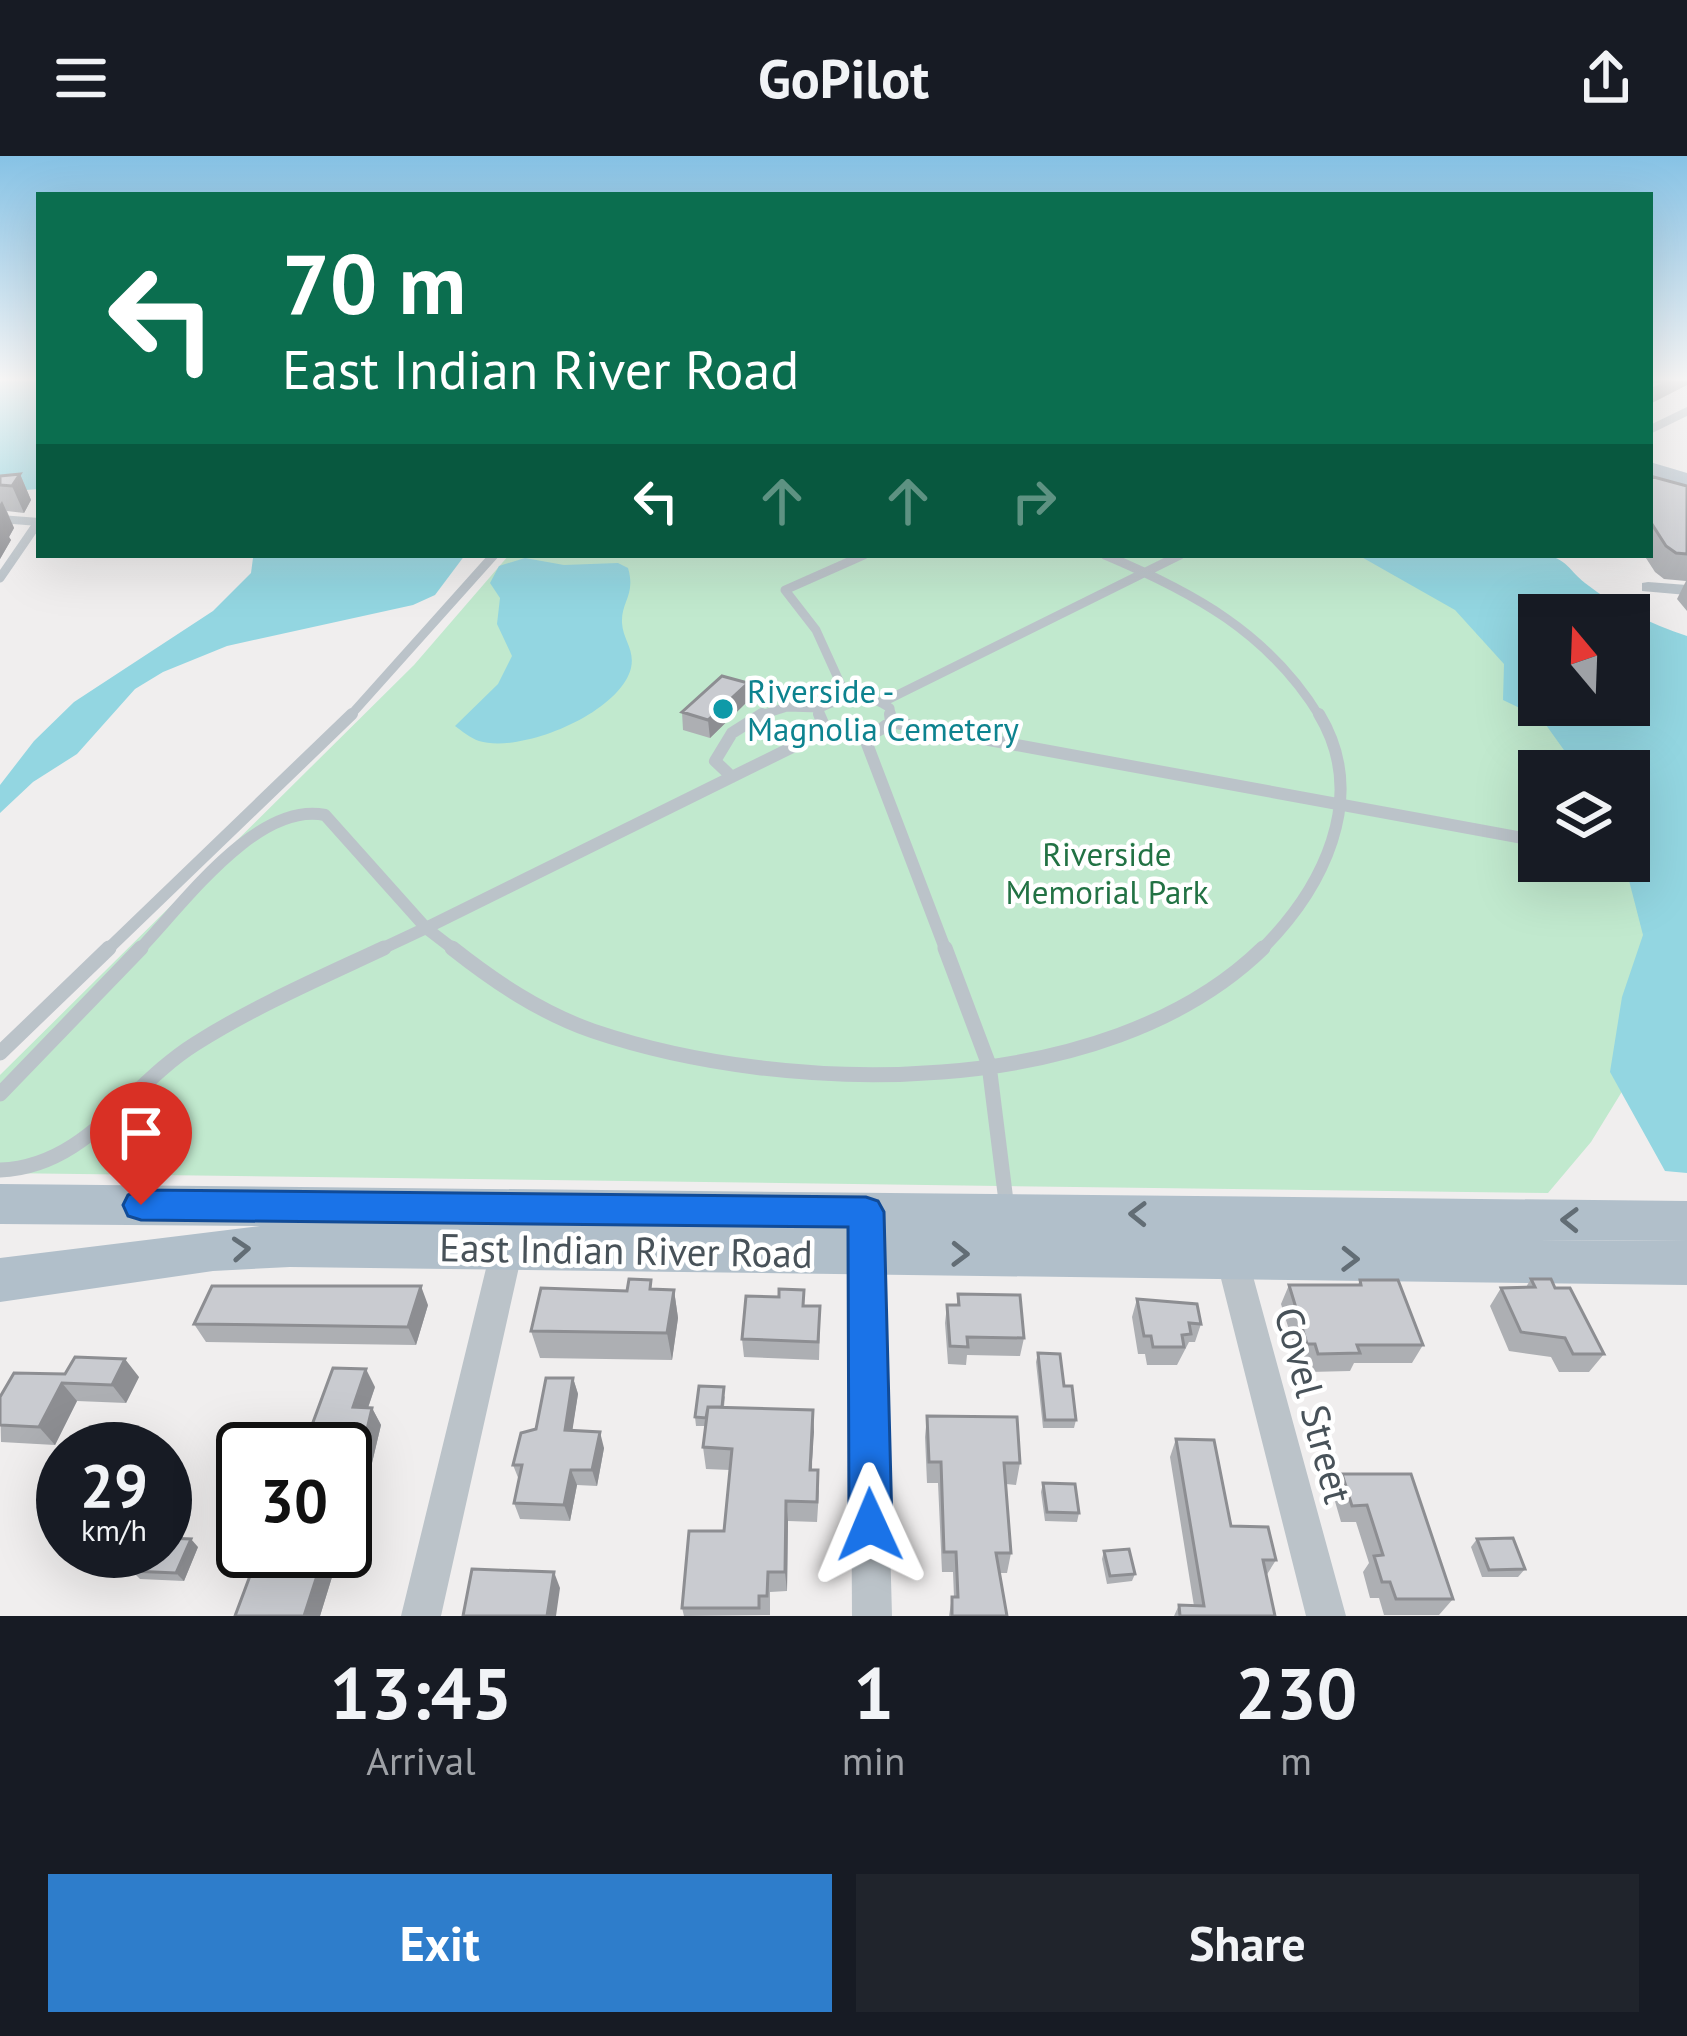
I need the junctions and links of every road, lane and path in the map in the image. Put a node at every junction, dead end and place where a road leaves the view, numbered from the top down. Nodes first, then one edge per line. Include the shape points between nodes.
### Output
1 (1653, 457) edge
2 (1687, 467) edge
3 (1653, 470) edge
4 (1687, 480) edge
5 (0, 519) edge
6 (36, 522) edge
7 (36, 526) edge
8 (491, 558) edge
9 (857, 558) edge
10 (1112, 558) edge
11 (1174, 558) edge
12 (1146, 572) junction
13 (0, 578) edge
14 (1648, 587) dead end
15 (1687, 590) edge
16 (846, 696) junction
17 (883, 702) junction
18 (820, 708) junction
19 (891, 722) junction
20 (827, 730) junction
21 (864, 736) junction
22 (732, 777) junction
23 (1343, 805) junction
24 (1518, 837) edge
25 (426, 928) junction
26 (0, 1054) edge
27 (989, 1065) junction
28 (0, 1094) edge
29 (0, 1170) edge
30 (0, 1204) edge
31 (1008, 1213) junction
32 (1687, 1221) edge
33 (512, 1228) junction
34 (866, 1233) junction
35 (1226, 1237) junction
36 (1687, 1263) edge
37 (0, 1280) edge
38 (421, 1616) edge
39 (872, 1616) edge
40 (1326, 1616) edge

1 - 2 main road
3 - 4 main road
5 - 6 lane
7 - 13 lane
8 - 26 lane via 359,707
9 - 16 lane via 788,586 784,595 816,630
10 - 12 lane
11 - 12 lane
12 - 17 lane
12 - 23 lane via 1225,614 1298,680 1330,732
14 - 15 street
16 - 17 lane
16 - 18 lane
17 - 19 lane
18 - 20 lane
18 - 22 lane via 751,716 718,753
19 - 21 lane
19 - 23 lane
20 - 21 lane
20 - 22 lane
21 - 27 lane
22 - 25 lane
23 - 24 lane
23 - 27 lane via 1317,888 1277,940 1233,975 1192,1002 1082,1047
25 - 27 lane via 520,1000 681,1059 802,1074
25 - 28 lane via 329,818 304,812 272,821
25 - 29 lane via 186,1051 131,1091 71,1153
27 - 31 lane
30 - 33 main road, East Indian River Road
31 - 34 main road, East Indian River Road
35 -> 31 main road, East Indian River Road
32 -> 35 main road, East Indian River Road
33 - 34 main road, East Indian River Road
37 -> 33 main road, East Indian River Road via 213,1250
33 - 38 street
34 -> 35 main road, East Indian River Road
34 - 39 street
35 -> 36 main road, East Indian River Road
35 - 40 street, Covel Street

